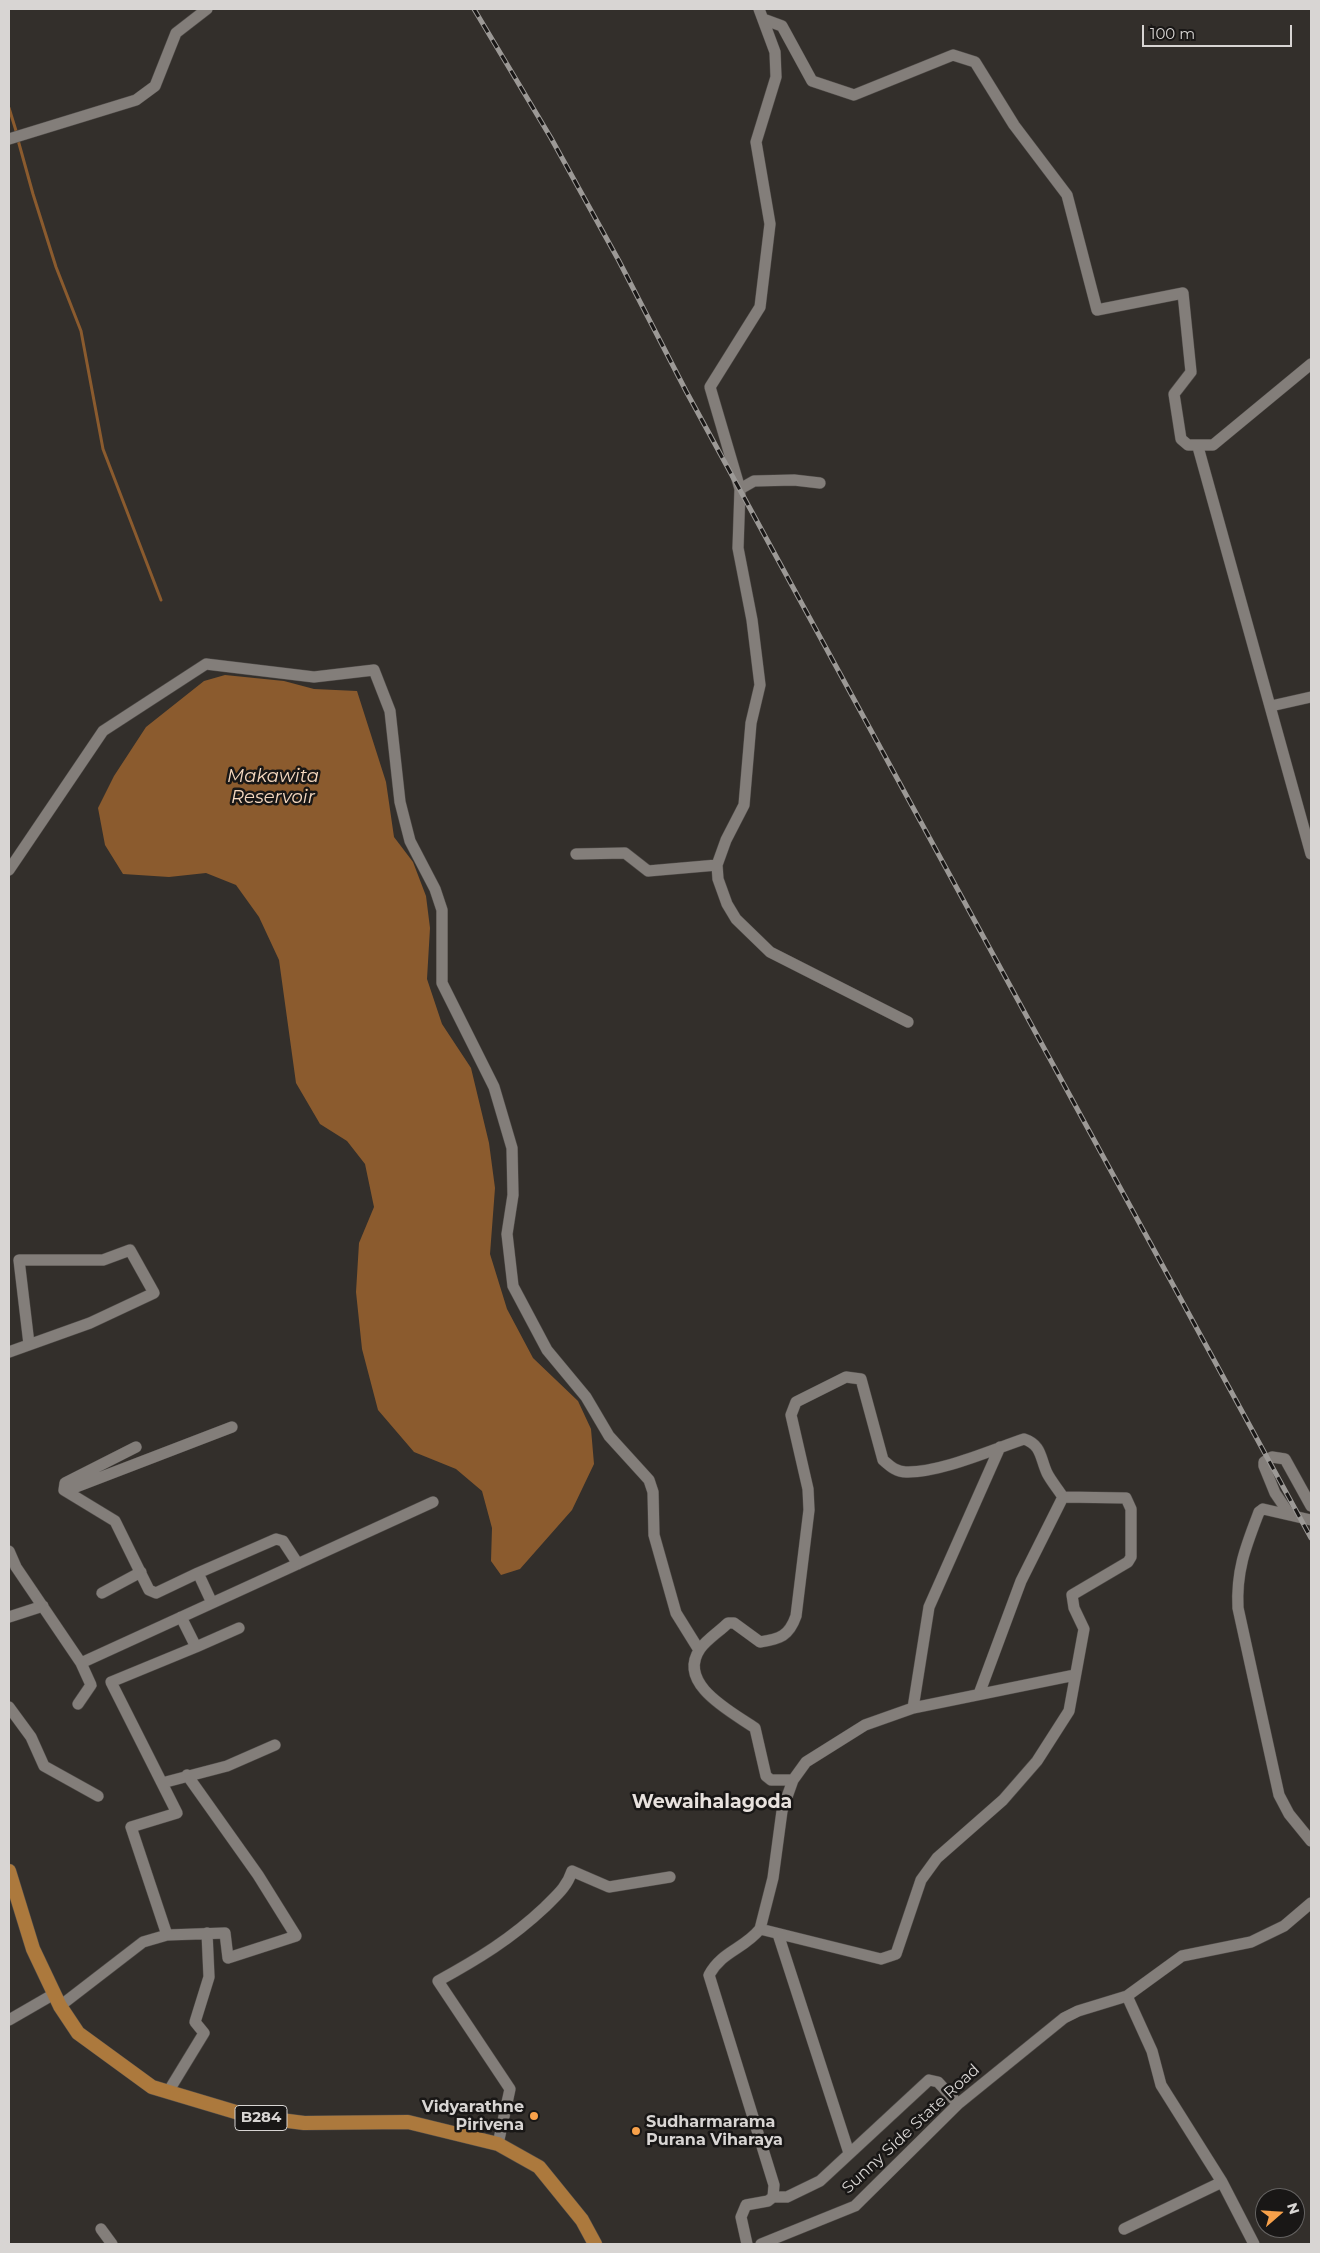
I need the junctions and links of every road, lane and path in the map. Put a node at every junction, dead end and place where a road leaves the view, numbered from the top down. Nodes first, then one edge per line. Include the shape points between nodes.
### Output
1 (206, 9) edge
2 (761, 14) edge
3 (9, 140) edge
4 (1311, 364) edge
5 (1198, 447) junction
6 (820, 483) dead end
7 (740, 489) junction
8 (1311, 697) edge
9 (1271, 706) junction
10 (576, 854) dead end
11 (1311, 854) edge
12 (717, 865) junction
13 (9, 870) edge
14 (908, 1022) dead end
15 (29, 1344) junction
16 (9, 1352) edge
17 (232, 1427) dead end
18 (136, 1447) dead end
19 (1000, 1447) junction
20 (68, 1490) junction
21 (1063, 1497) junction
22 (433, 1502) dead end
23 (1311, 1506) edge
24 (1290, 1515) junction
25 (1311, 1520) edge
26 (9, 1551) edge
27 (298, 1564) junction
28 (141, 1572) junction
29 (198, 1573) junction
30 (102, 1593) dead end
31 (212, 1603) junction
32 (43, 1606) junction
33 (9, 1617) edge
34 (181, 1617) junction
35 (239, 1628) dead end
36 (196, 1647) junction
37 (699, 1650) junction
38 (81, 1663) junction
39 (1075, 1674) junction
40 (979, 1694) junction
41 (78, 1704) dead end
42 (9, 1707) edge
43 (913, 1708) junction
44 (275, 1745) dead end
45 (187, 1775) junction
46 (793, 1780) junction
47 (162, 1783) junction
48 (98, 1796) dead end
49 (1311, 1841) edge
50 (9, 1871) edge
51 (670, 1877) dead end
52 (1311, 1903) edge
53 (760, 1930) junction
54 (207, 1933) junction
55 (778, 1934) junction
56 (167, 1935) junction
57 (1127, 1996) junction
58 (57, 2000) junction
59 (9, 2020) edge
60 (168, 2092) junction
61 (958, 2104) junction
62 (498, 2144) junction
63 (849, 2153) junction
64 (1222, 2182) junction
65 (773, 2197) junction
66 (102, 2229) dead end
67 (1124, 2229) dead end
68 (112, 2244) edge
69 (595, 2244) edge
70 (747, 2244) edge
71 (761, 2244) edge
72 (1254, 2244) edge

1 - 3 street via 176,33 155,86 136,100
2 - 5 street via 782,26 812,81 854,95 953,55 975,62 1014,125 1067,195 1098,310 1183,293 1191,372 1174,394 1181,439
2 - 7 street via 775,52 776,77 756,142 770,224 760,307 710,387
4 - 5 street via 1213,445
5 - 9 street
6 - 7 street via 754,481
7 - 12 street via 738,548 760,685 751,723 744,805
8 - 9 street
9 - 11 street
10 - 12 street via 625,853 648,871
12 - 14 street via 718,879 736,919 770,952
13 - 37 street via 104,731 206,664 314,677 374,670 390,711 400,802 410,841 442,910 442,983 494,1087 512,1148 512,1195 507,1234 513,1286 547,1350 586,1397 609,1436 649,1480 653,1492 654,1535 676,1613
15 - 15 street via 90,1323 154,1293 130,1250 103,1260 19,1260
15 - 16 street
17 - 20 street
18 - 20 street via 65,1483 64,1490
19 - 21 street via 1024,1439 1034,1442 1040,1449 1047,1474
19 - 37 street via 943,1466 906,1472 893,1469 883,1460 862,1379 846,1377 796,1402 791,1415 808,1489 809,1510 796,1616 791,1629 775,1640 760,1642 734,1623 728,1623
19 - 43 street via 929,1607
20 - 28 street via 115,1521
21 - 39 street via 1126,1498 1131,1509 1131,1556 1128,1562 1072,1595 1084,1629
21 - 40 street via 1021,1581
22 - 27 street
23 - 24 street via 1285,1459 1272,1457 1264,1462 1264,1466 1275,1493
24 - 25 street
24 - 49 street via 1263,1509 1259,1512 1240,1562 1238,1608 1279,1795 1289,1814
26 - 32 street
27 - 29 street via 283,1541 276,1539
27 - 31 street
28 - 29 street via 150,1590 156,1593
28 - 30 street
29 - 31 street
31 - 34 street
32 - 33 street
32 - 38 street
34 - 36 street
34 - 38 street
35 - 36 street
36 - 47 street via 110,1682
37 - 46 street via 694,1668 697,1682 706,1694 755,1728 766,1776 771,1780
38 - 41 street via 91,1685
39 - 40 street
39 - 55 street via 1069,1711 1037,1761 1003,1800 937,1858 921,1880 896,1954 881,1959
40 - 43 street
42 - 48 street via 31,1737 44,1766
43 - 46 street via 865,1725 806,1762
44 - 45 street via 227,1766
45 - 47 street
45 - 54 street via 258,1875 296,1936 228,1958 225,1933
46 - 53 street via 782,1811 773,1878
47 - 56 street via 177,1813 131,1827
50 - 58 main road, B284 via 33,1949
51 - 62 street via 609,1887 572,1871 568,1885 519,1931 490,1952 438,1981 510,2089
52 - 57 street, Sunny Side State Road via 1284,1926 1251,1942 1182,1956
53 - 55 street
53 - 65 street via 716,1962 710,1975 774,2185
54 - 56 street
54 - 60 street via 209,1978 195,2022 204,2033
55 - 63 street
56 - 58 street via 142,1942
57 - 61 street, Sunny Side State Road via 1064,2018
57 - 64 street via 1152,2051 1161,2085
58 - 59 street
58 - 60 main road, B284 via 78,2033 152,2087
60 - 62 main road, B284 via 249,2116 304,2123 408,2122
61 - 63 street via 938,2082 929,2080
61 - 71 street, Sunny Side State Road via 855,2206
62 - 69 main road, B284 via 540,2167 582,2220
63 - 65 street via 820,2181 786,2197
64 - 67 street
64 - 72 street
65 - 70 street via 746,2205 741,2217
66 - 68 street

